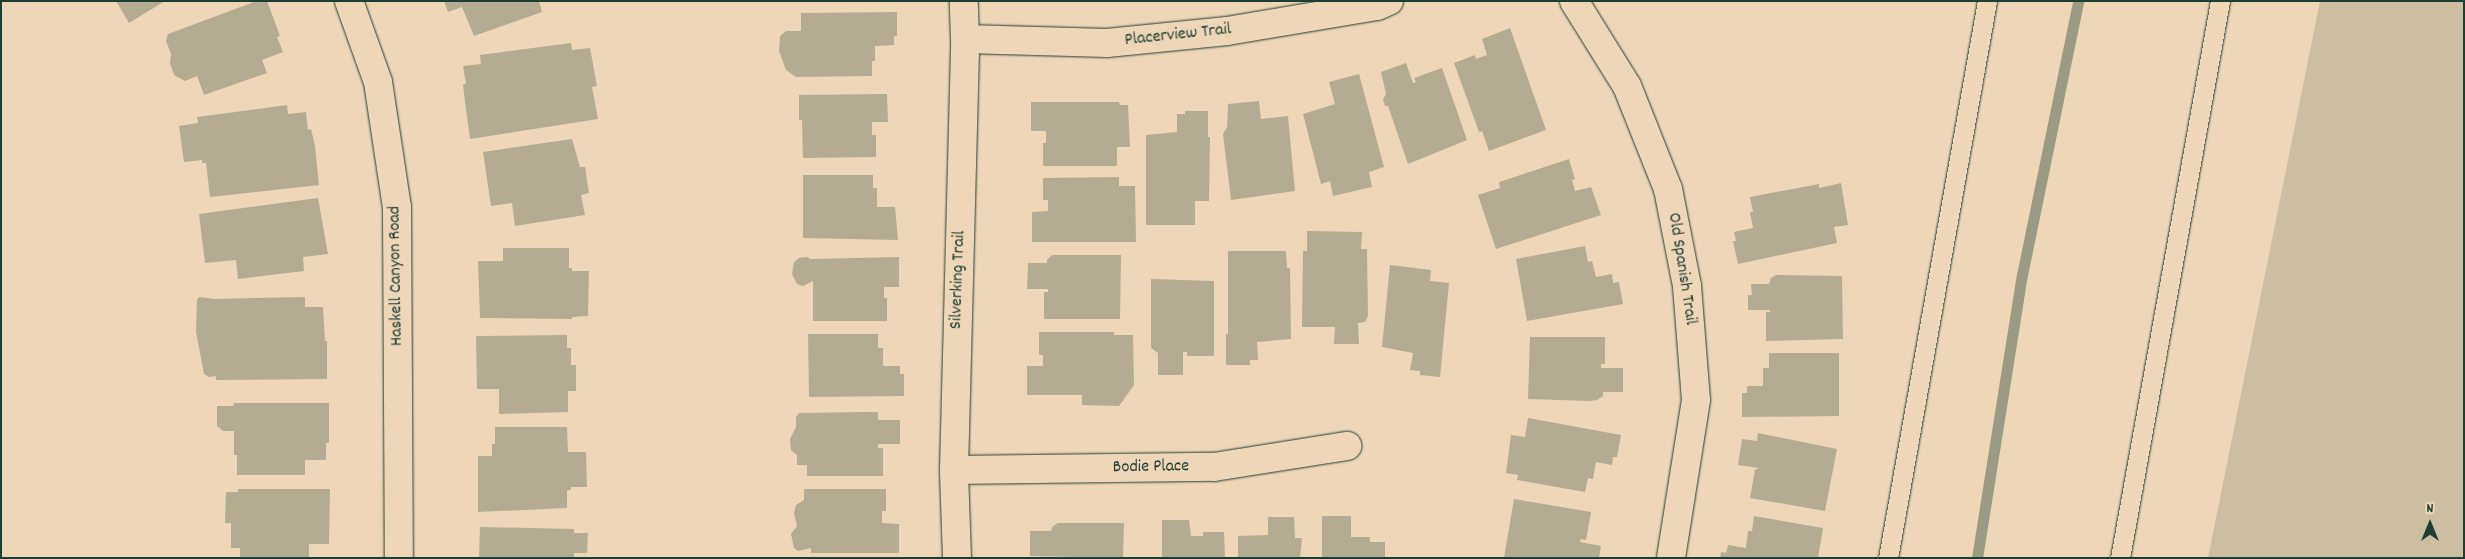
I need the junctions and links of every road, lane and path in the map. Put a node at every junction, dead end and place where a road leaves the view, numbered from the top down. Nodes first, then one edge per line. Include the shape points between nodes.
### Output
1 (349, 1) edge
2 (964, 1) edge
3 (1389, 1) edge
4 (1574, 1) edge
5 (1987, 1) edge
6 (2220, 1) edge
7 (965, 39) junction
8 (1347, 446) dead end
9 (954, 470) junction
10 (399, 558) edge
11 (957, 558) edge
12 (1671, 558) edge
13 (1888, 558) edge
14 (2120, 558) edge

1 - 10 street, Haskell Canyon Road via 378,82 397,208
2 - 7 street, Silverking Trail
3 - 7 street, Placerview Trail via 1377,6 1227,31 1107,43
4 - 12 street, Old Spanish Trail via 1627,86 1634,103 1668,189 1687,286 1696,400
5 - 13 lane
6 - 14 lane
7 - 9 street, Silverking Trail
8 - 9 street, Bodie Place via 1214,467
9 - 11 street, Silverking Trail

